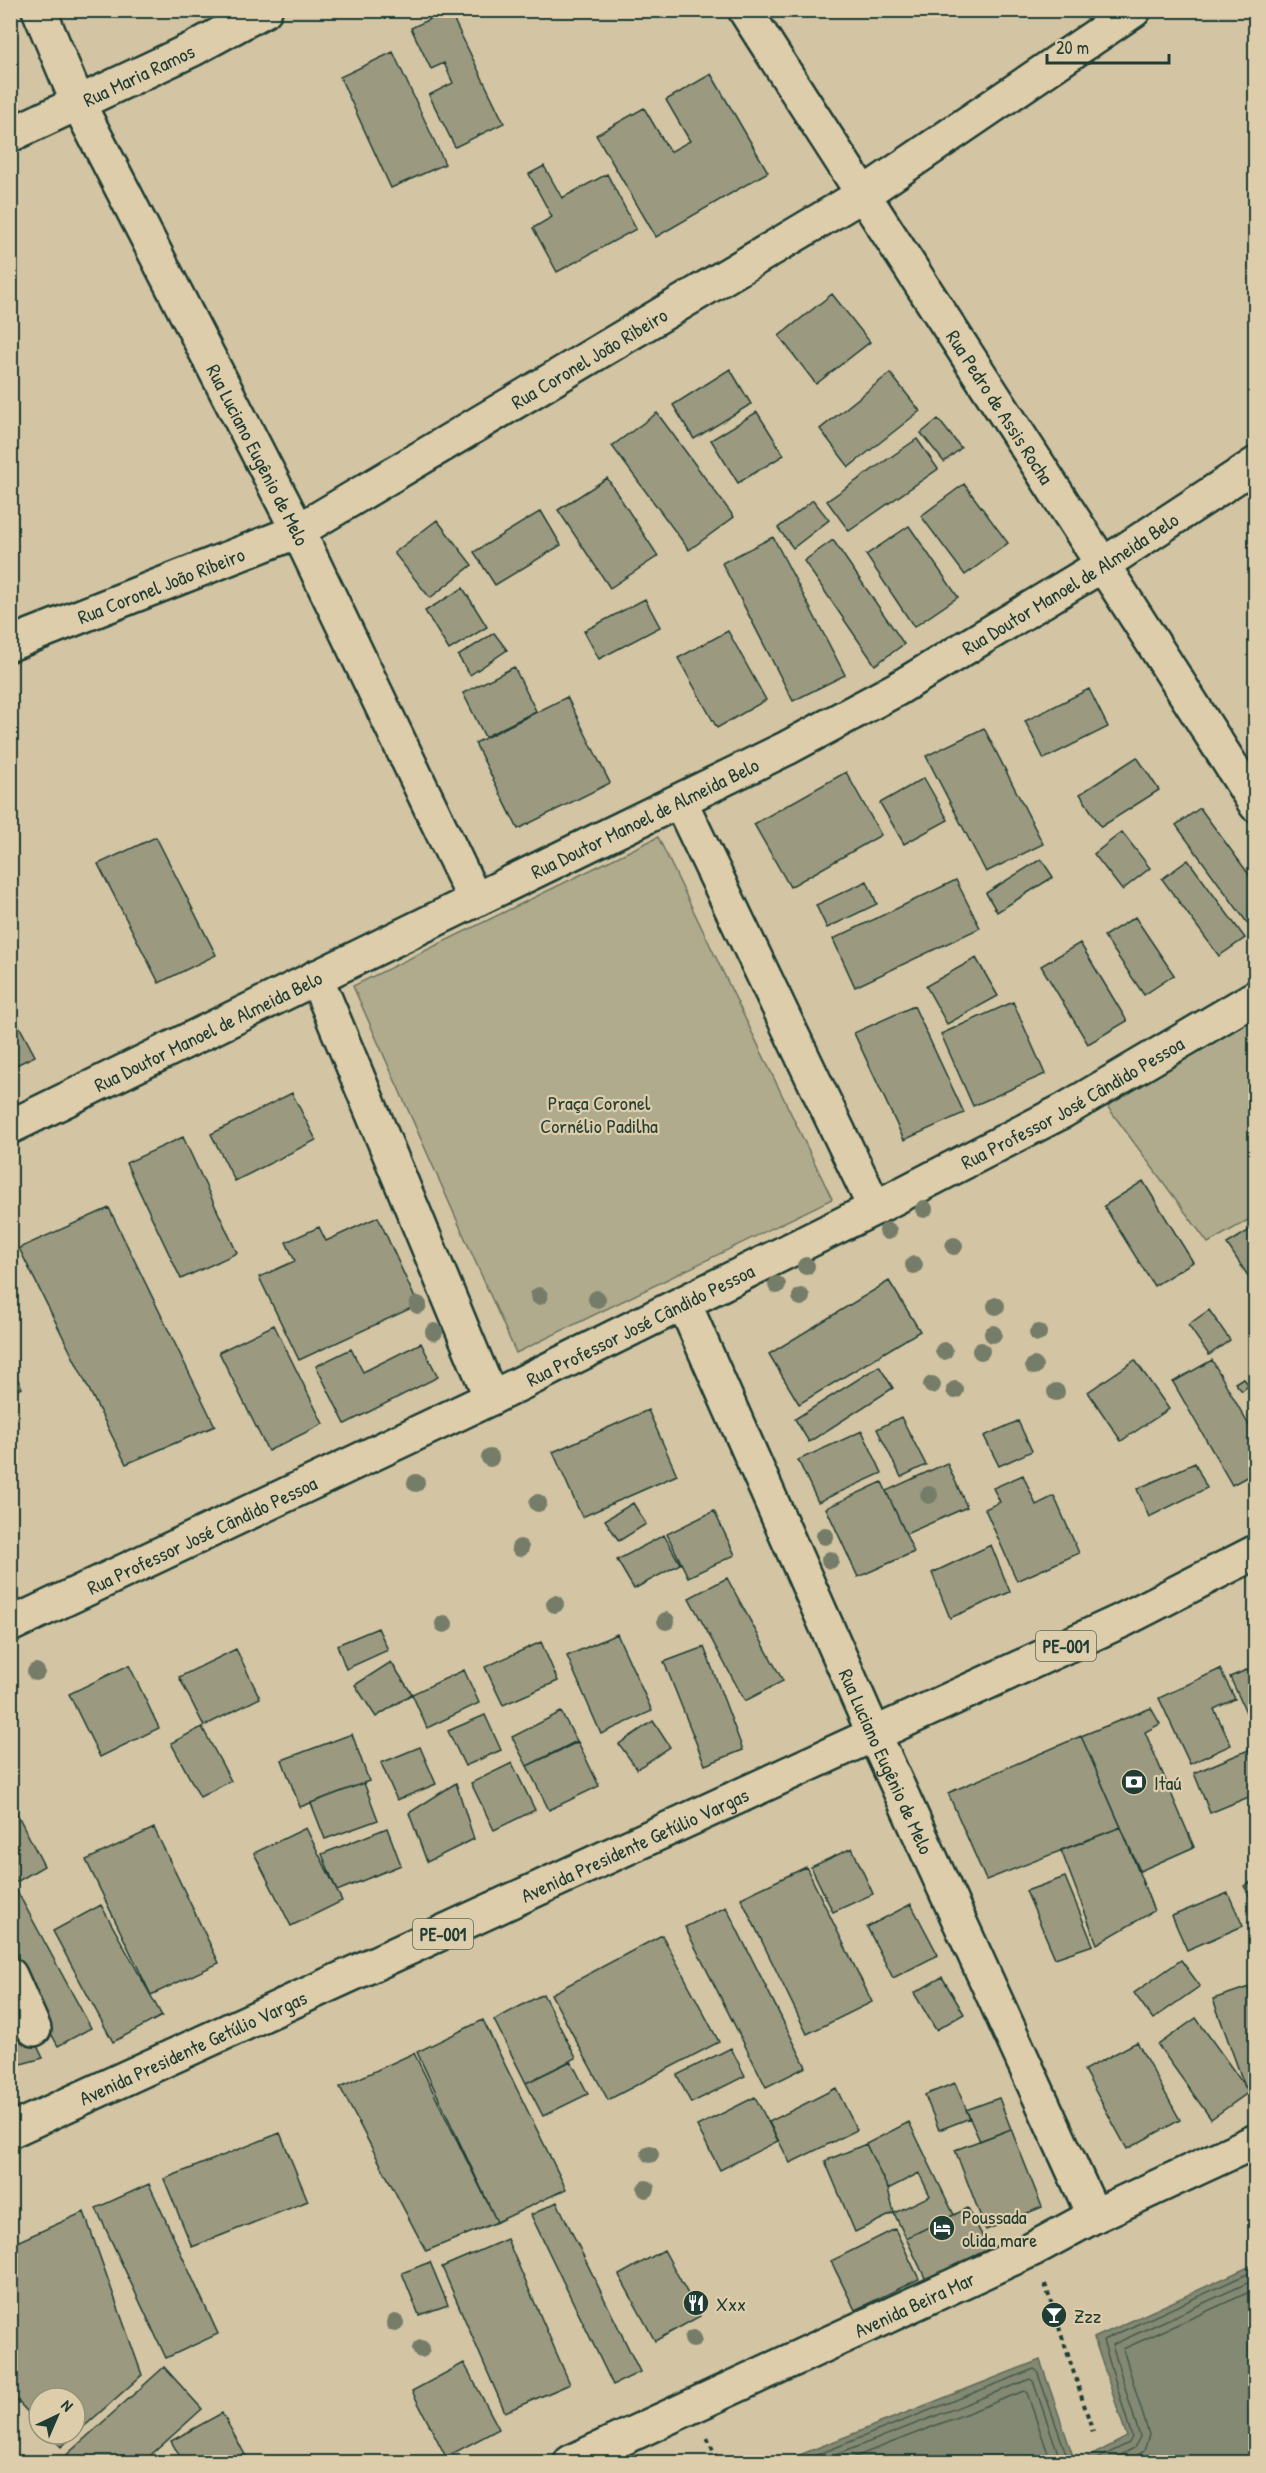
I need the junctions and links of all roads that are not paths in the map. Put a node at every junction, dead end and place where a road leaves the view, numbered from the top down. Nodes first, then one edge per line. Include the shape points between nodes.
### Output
1 (39, 10) edge
2 (265, 10) edge
3 (745, 10) edge
4 (1134, 10) edge
5 (78, 103) junction
6 (10, 135) edge
7 (862, 195) junction
8 (1256, 464) edge
9 (298, 531) junction
10 (1104, 564) junction
11 (10, 644) edge
12 (680, 801) junction
13 (1256, 805) edge
14 (475, 900) junction
15 (316, 976) junction
16 (1256, 997) edge
17 (10, 1127) edge
18 (876, 1208) junction
19 (684, 1303) junction
20 (491, 1398) junction
21 (1256, 1552) edge
22 (10, 1624) edge
23 (874, 1734) junction
24 (10, 1975) edge
25 (34, 2029) dead end
26 (10, 2131) edge
27 (1256, 2141) edge
28 (1094, 2216) junction
29 (571, 2463) edge

1 - 5 street, Rua Luciano Eugênio de Melo
2 - 5 street, Rua Maria Ramos
3 - 7 street, Rua Pedro de Assis Rocha
4 - 7 street, Rua Coronel João Ribeiro
5 - 6 street, Rua Maria Ramos
5 - 9 street, Rua Luciano Eugênio de Melo
7 - 9 street, Rua Coronel João Ribeiro
7 - 10 street, Rua Pedro de Assis Rocha
8 - 10 street, Rua Doutor Manoel de Almeida Belo
9 - 11 street, Rua Coronel João Ribeiro
9 - 14 street, Rua Luciano Eugênio de Melo
10 - 12 street, Rua Doutor Manoel de Almeida Belo via 897,689
10 - 13 street, Rua Pedro de Assis Rocha
12 - 14 street, Rua Doutor Manoel de Almeida Belo
12 - 18 street
14 - 15 street, Rua Doutor Manoel de Almeida Belo
15 - 17 street, Rua Doutor Manoel de Almeida Belo
15 - 20 street
16 - 18 street, Rua Professor José Cândido Pessoa via 1063,1110
18 - 19 street, Rua Professor José Cândido Pessoa
19 - 20 street, Rua Professor José Cândido Pessoa
19 - 23 street, Rua Luciano Eugênio de Melo
20 - 22 street, Rua Professor José Cândido Pessoa
21 - 23 street, Avenida Presidente Getúlio Vargas / PE-001 via 1123,1620
23 - 26 street, Avenida Presidente Getúlio Vargas / PE-001
23 - 28 street, Rua Luciano Eugênio de Melo
24 - 25 street
27 - 28 street, Avenida Beira Mar
28 - 29 street, Avenida Beira Mar via 1033,2249

